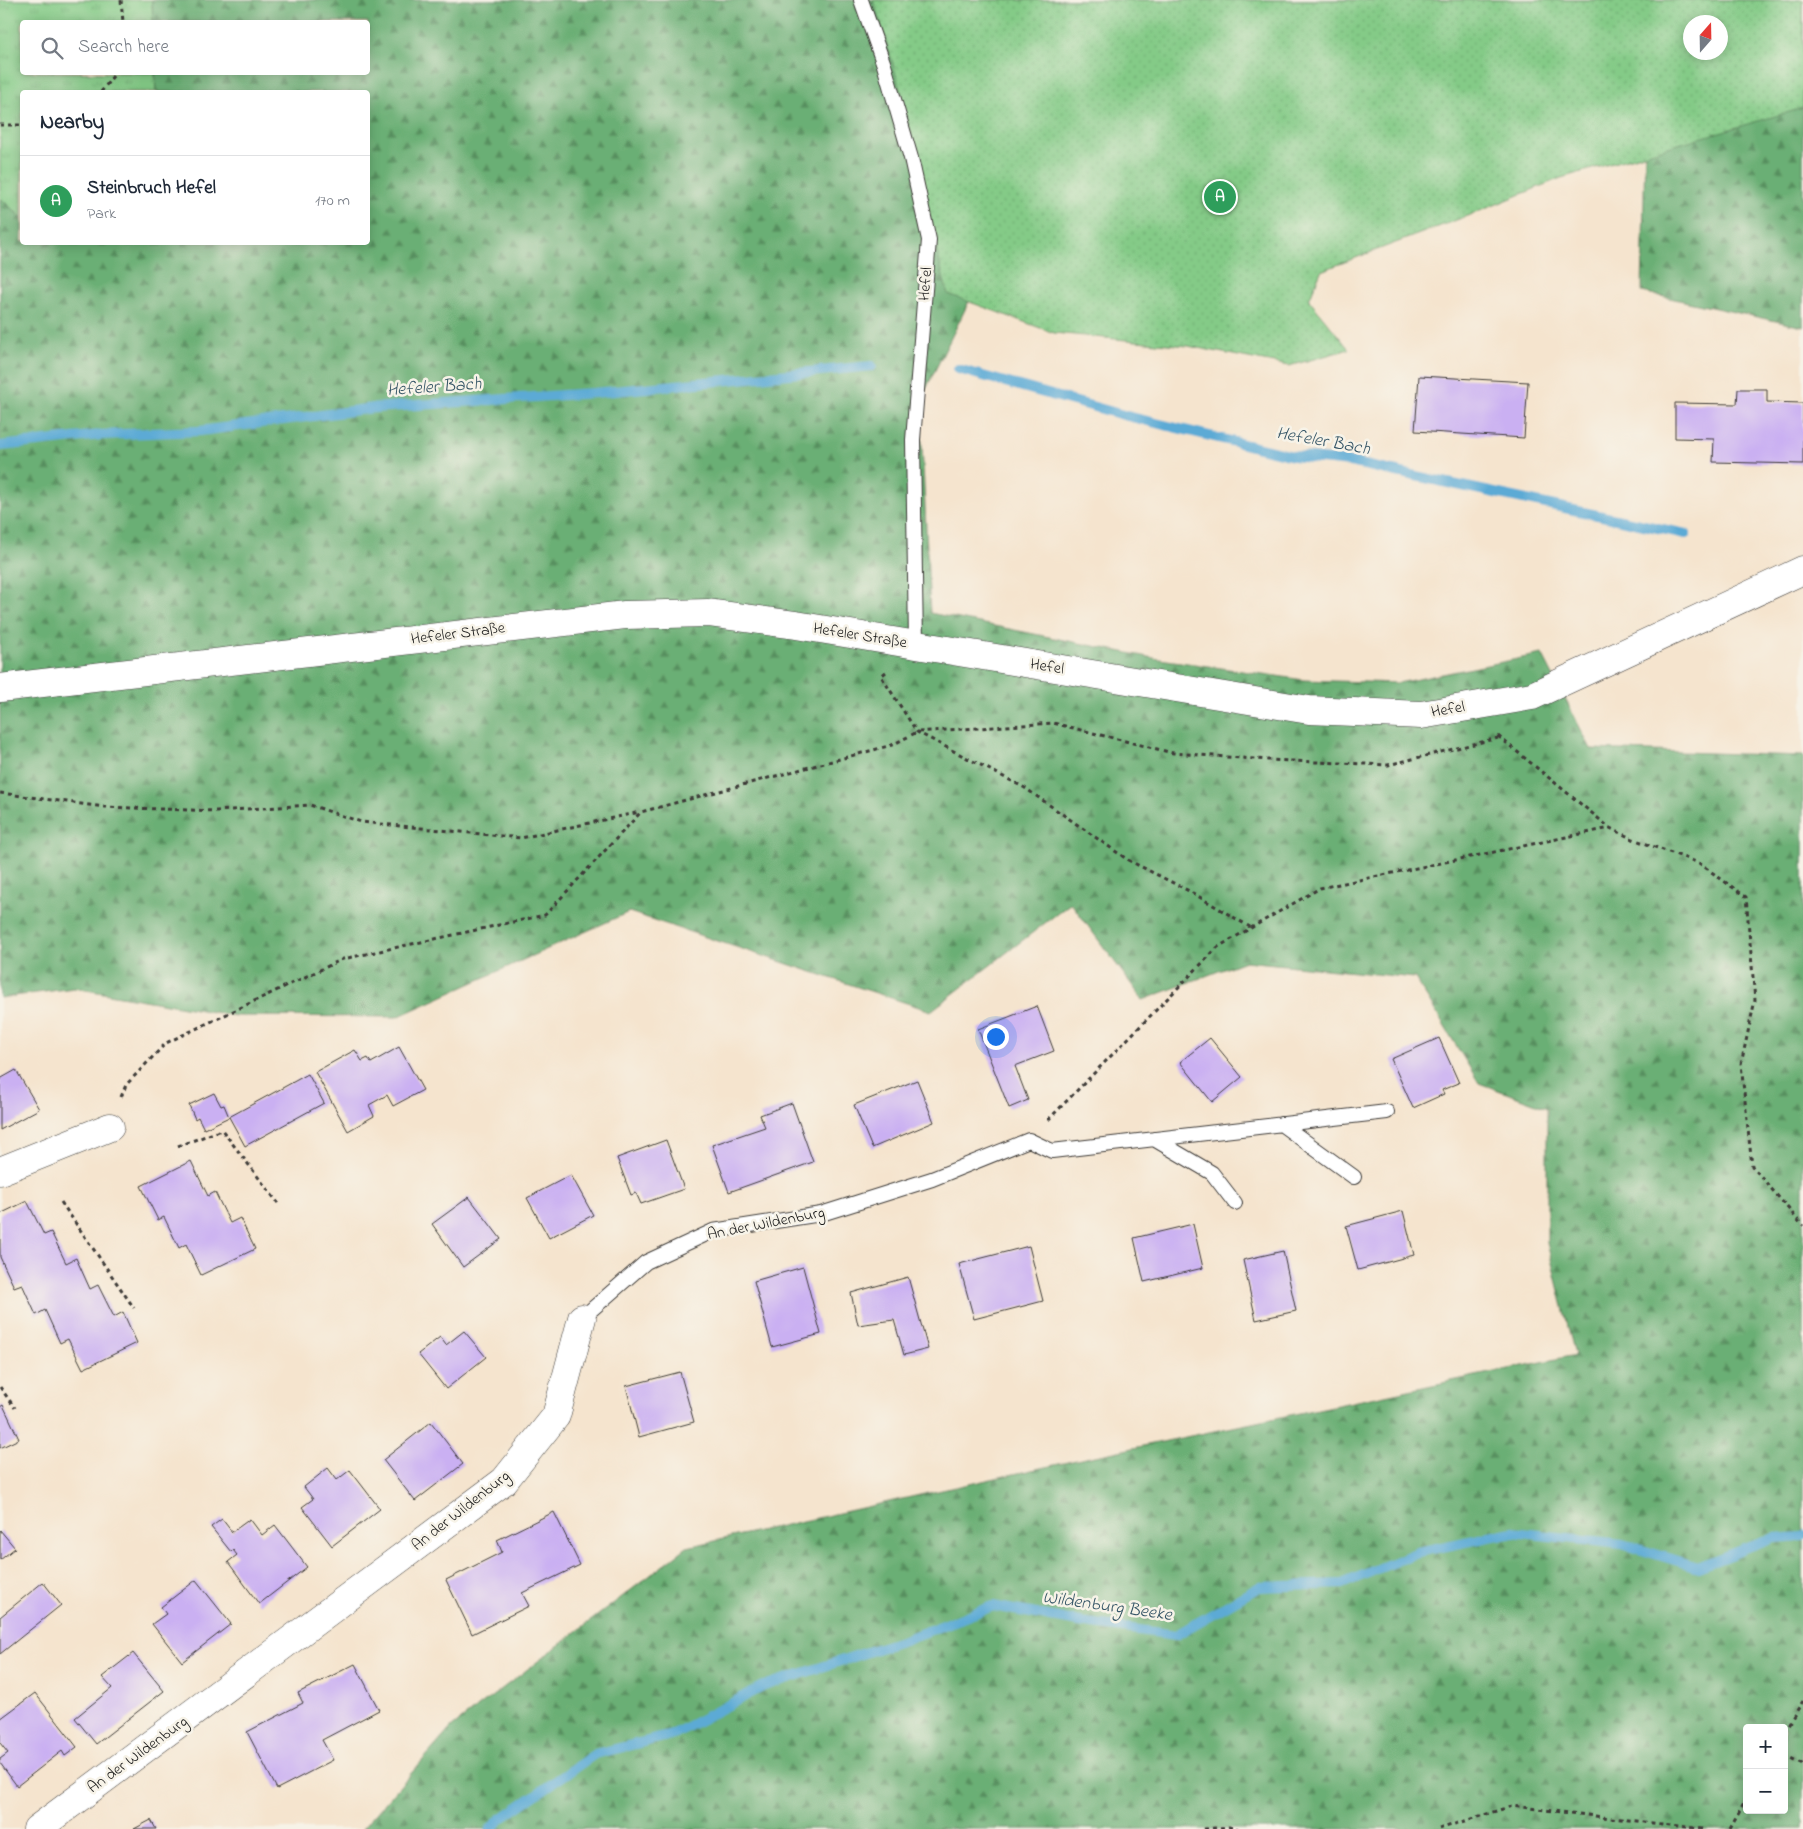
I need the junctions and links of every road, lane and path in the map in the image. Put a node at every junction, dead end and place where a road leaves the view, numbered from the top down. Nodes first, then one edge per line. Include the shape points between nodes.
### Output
1 (121, 0) edge
2 (861, 0) edge
3 (123, 20) edge
4 (114, 75) edge
5 (102, 90) edge
6 (0, 125) edge
7 (20, 125) edge
8 (1803, 570) edge
9 (916, 645) junction
10 (0, 688) edge
11 (1486, 704) junction
12 (917, 732) junction
13 (1498, 738) junction
14 (0, 793) edge
15 (641, 812) junction
16 (1610, 828) junction
17 (1250, 927) junction
18 (1387, 1112) dead end
19 (1281, 1124) junction
20 (110, 1127) joint
21 (1154, 1139) junction
22 (1029, 1140) junction
23 (178, 1146) dead end
24 (0, 1171) edge
25 (1354, 1177) dead end
26 (61, 1202) dead end
27 (278, 1203) dead end
28 (1235, 1203) dead end
29 (1803, 1226) edge
30 (134, 1308) dead end
31 (582, 1318) joint
32 (0, 1387) edge
33 (15, 1408) dead end
34 (1803, 1701) edge
35 (1788, 1725) edge
36 (1788, 1758) edge
37 (1803, 1765) edge
38 (1743, 1805) edge
39 (40, 1828) edge
40 (1204, 1829) edge
41 (1238, 1829) edge
42 (1440, 1829) edge
43 (1703, 1829) edge
44 (1730, 1829) edge

1 - 3 path
2 - 9 lane, Hefel via 911,158 929,240 913,440
4 - 5 path
6 - 7 path
8 - 11 main road, Hefel via 1532,696
9 - 10 main road, Hefeler Straße via 708,613 624,614
9 - 11 main road, Hefel via 1309,710 1421,715
9 - 12 path via 881,676
11 - 13 path
12 - 13 path via 1053,723 1173,753 1388,765
12 - 15 path via 892,745
12 - 17 path via 1025,788 1128,860
13 - 16 path
14 - 15 path via 104,807 217,811 310,805 361,822 521,838
15 - 20 path via 545,915 343,959 166,1044 126,1084
16 - 17 path via 1320,888
16 - 29 path via 1699,863 1746,898 1755,1000 1741,1064 1752,1166
17 - 22 path via 1218,947
18 - 19 lane
19 - 21 lane
19 - 25 lane
20 - 24 main road
21 - 22 lane via 1052,1151
21 - 28 lane via 1212,1173
22 - 31 lane, An der Wildenburg via 932,1179 820,1214 712,1231 646,1262
23 - 27 path via 222,1130
26 - 30 path
31 - 39 main road, An der Wildenburg via 556,1416 504,1481
32 - 33 path
34 - 35 path
36 - 37 path
38 - 44 path
40 - 41 path
42 - 43 path via 1512,1806

